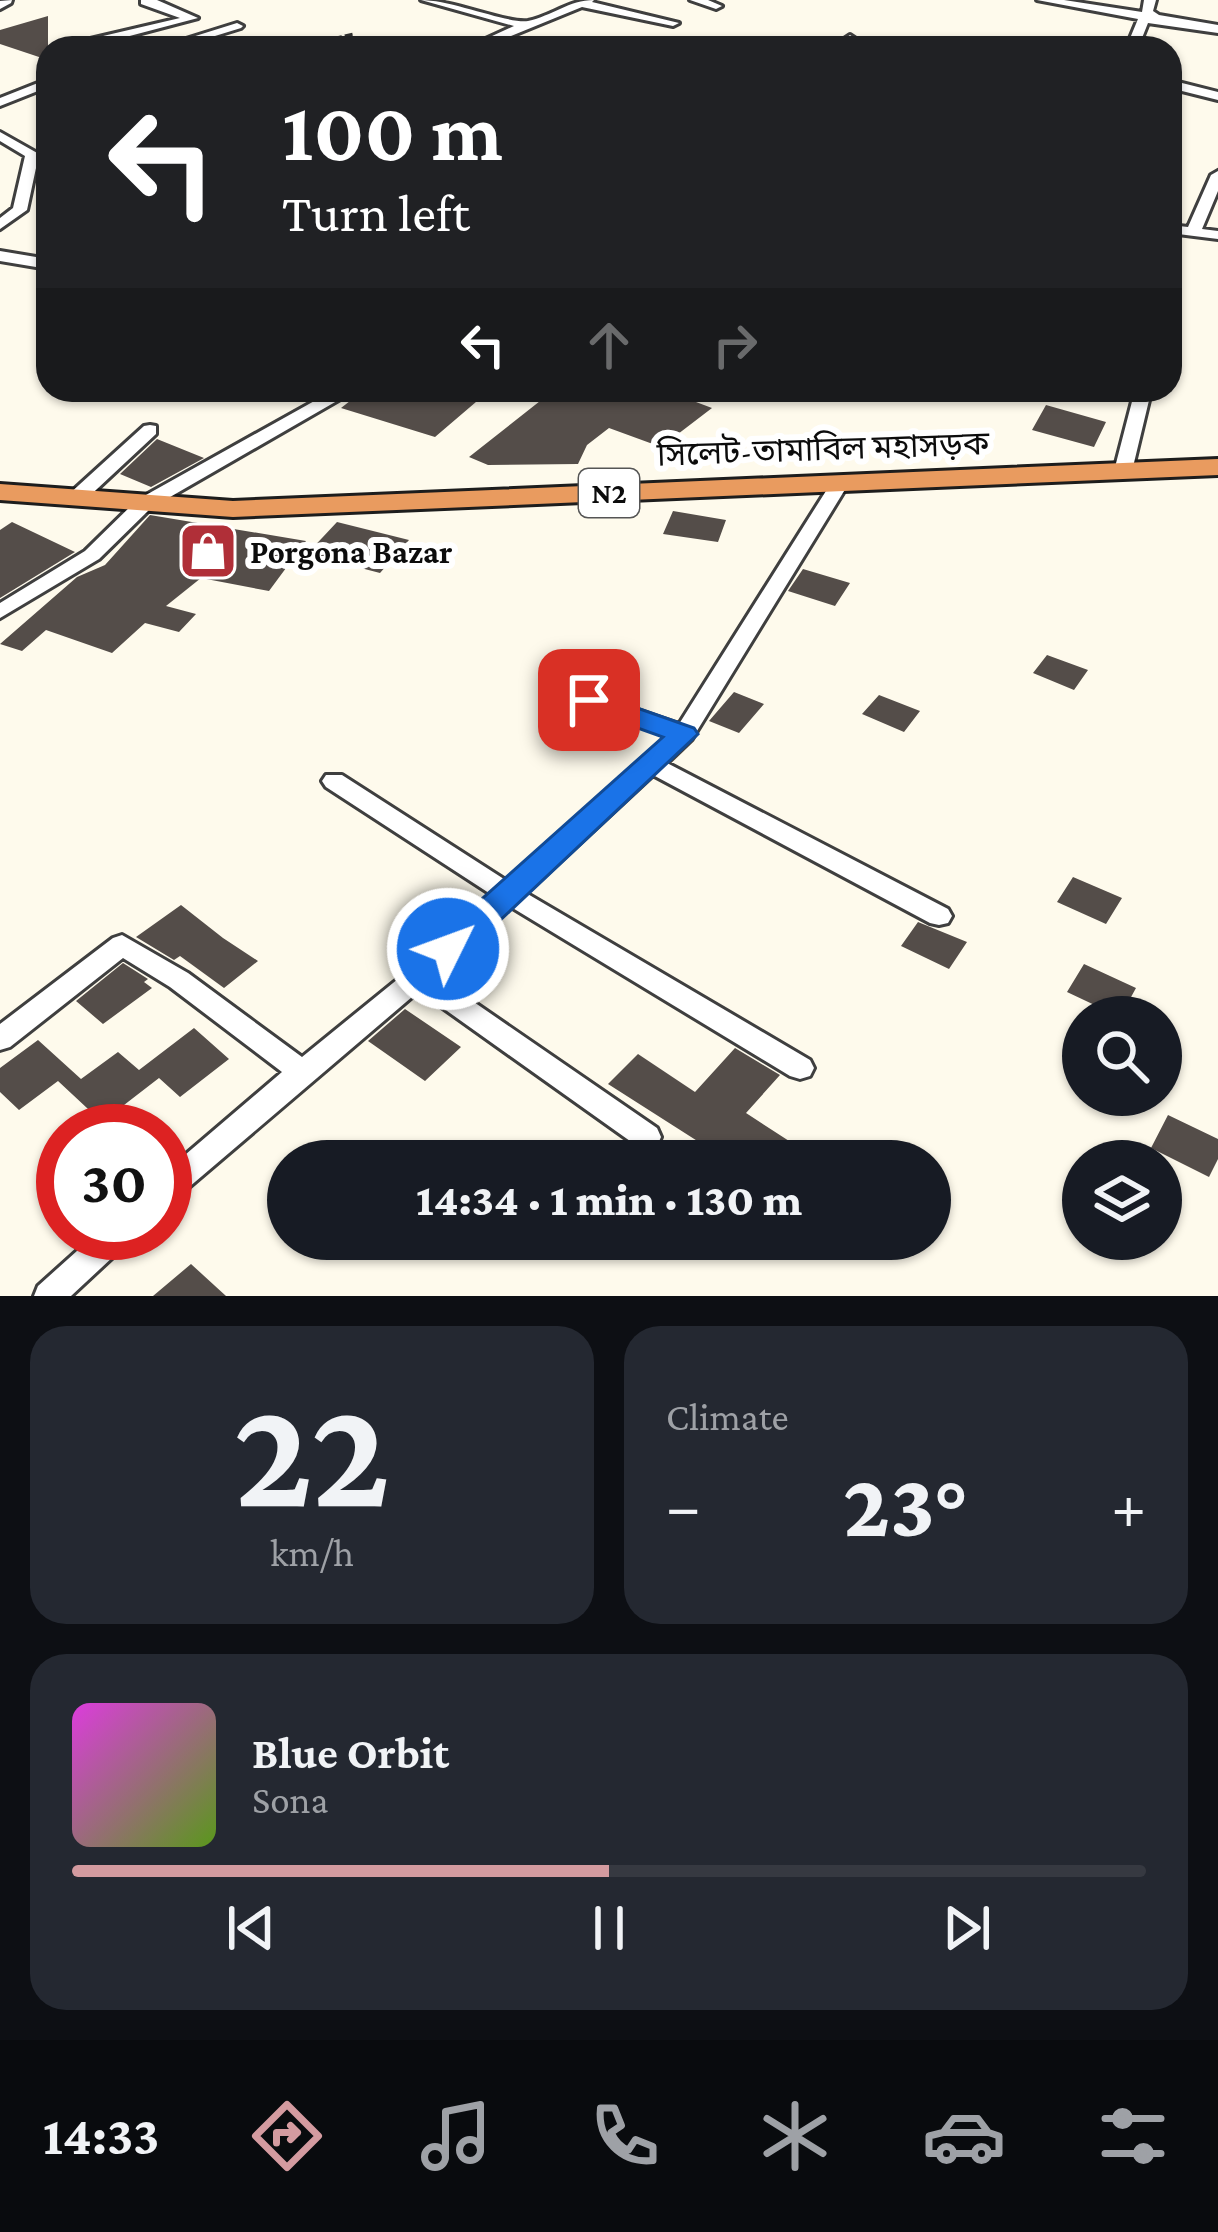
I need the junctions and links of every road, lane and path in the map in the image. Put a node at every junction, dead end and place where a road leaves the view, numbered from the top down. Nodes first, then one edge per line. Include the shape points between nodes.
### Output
1 (151, 0) edge
2 (427, 0) edge
3 (696, 0) edge
4 (1043, 0) edge
5 (1150, 0) edge
6 (584, 2) edge
7 (716, 6) dead end
8 (1161, 20) junction
9 (673, 23) dead end
10 (237, 26) dead end
11 (527, 26) junction
12 (1218, 29) edge
13 (354, 34) dead end
14 (128, 36) edge
15 (203, 36) edge
16 (345, 36) edge
17 (502, 36) edge
18 (1137, 36) edge
19 (1182, 87) edge
20 (36, 88) edge
21 (1218, 96) edge
22 (0, 102) edge
23 (0, 136) edge
24 (1218, 175) edge
25 (0, 225) edge
26 (1182, 231) edge
27 (1193, 232) junction
28 (1218, 235) edge
29 (0, 256) edge
30 (36, 262) edge
31 (326, 402) edge
32 (1140, 402) edge
33 (150, 430) dead end
34 (1218, 466) edge
35 (1123, 471) junction
36 (840, 483) junction
37 (0, 492) edge
38 (75, 499) junction
39 (144, 504) junction
40 (0, 612) edge
41 (589, 700) dead end
42 (684, 734) junction
43 (651, 764) junction
44 (334, 781) dead end
45 (509, 893) junction
46 (940, 916) dead end
47 (418, 977) junction
48 (0, 1040) edge
49 (800, 1068) dead end
50 (302, 1072) junction
51 (647, 1137) dead end
52 (192, 1167) edge
53 (88, 1260) edge
54 (49, 1296) edge

1 - 14 street via 145,2 192,18
2 - 11 street
3 - 7 street
4 - 8 street
5 - 8 street via 1147,12
6 - 9 street
6 - 11 street
8 - 12 street
8 - 18 street via 1143,20
10 - 15 street
11 - 17 street
13 - 16 path
19 - 21 street
20 - 22 street
23 - 25 street via 32,154 20,210
24 - 27 street
26 - 27 street
27 - 28 street
29 - 30 street
31 - 39 street
32 - 35 street
33 - 38 street
34 - 35 highway, সিলেট-তামাবিল মহাসড়ক / N2
35 - 36 highway, সিলেট-তামাবিল মহাসড়ক / N2
36 - 39 highway, সিলেট-তামাবিল মহাসড়ক / N2 via 233,509
36 - 42 street
37 - 38 highway, সিলেট-তামাবিল মহাসড়ক / N2
38 - 39 highway, সিলেট-তামাবিল মহাসড়ক / N2
39 - 40 street via 92,555
41 - 42 street
42 - 43 street
43 - 45 street
43 - 46 street
44 - 45 street
45 - 47 street
45 - 49 street
47 - 50 street
47 - 51 street
48 - 50 street via 122,944
50 - 52 street
53 - 54 street

